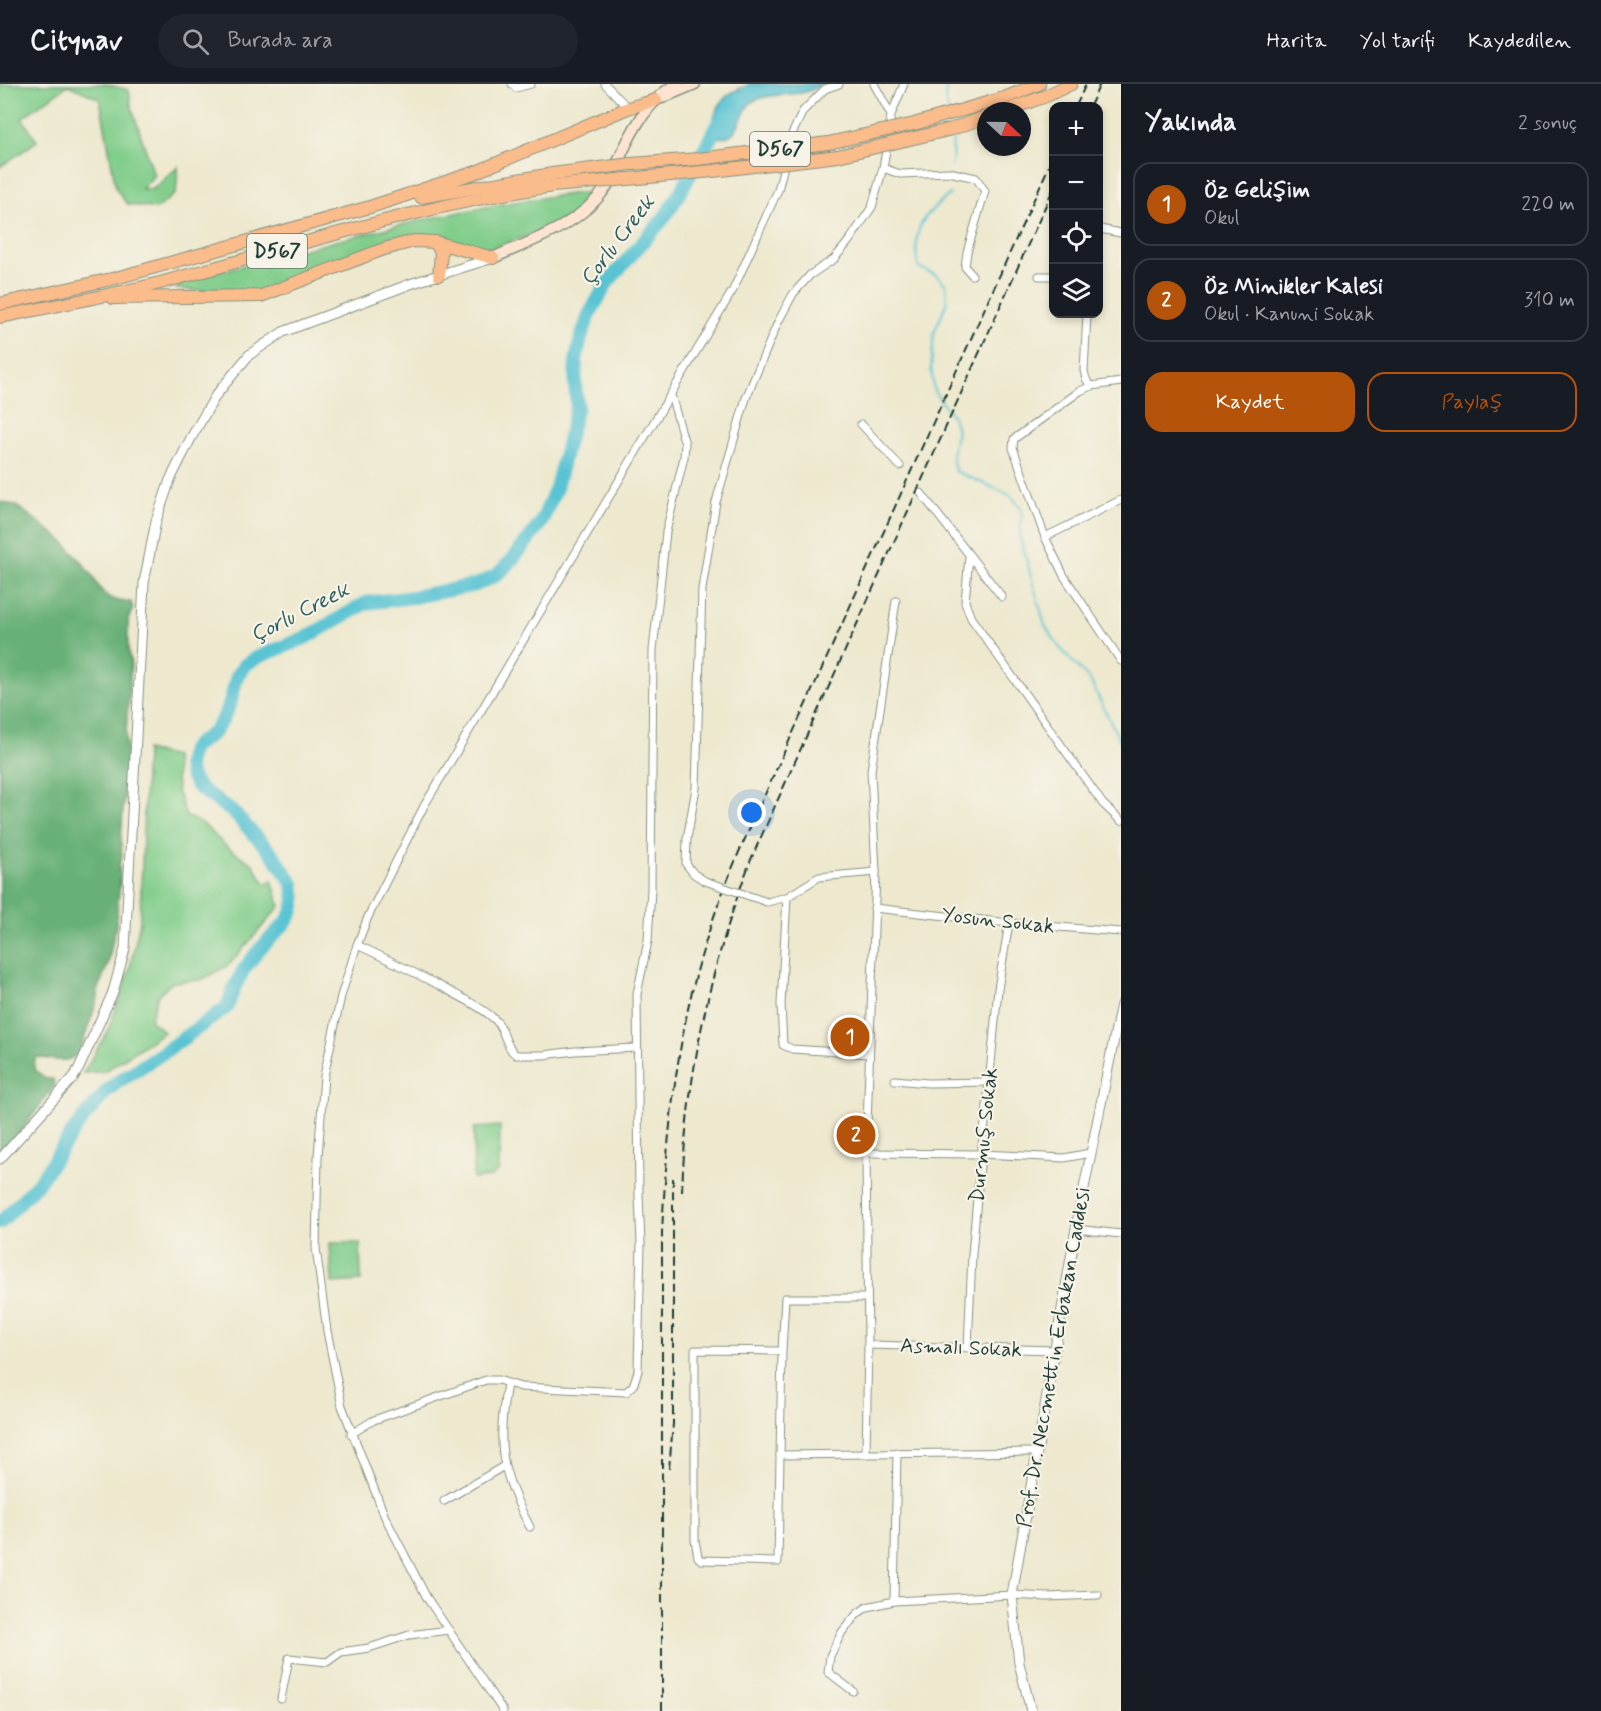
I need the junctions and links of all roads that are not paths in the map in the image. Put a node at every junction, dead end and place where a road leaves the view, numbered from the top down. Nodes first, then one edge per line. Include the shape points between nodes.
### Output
1 (512, 84) edge
2 (531, 84) edge
3 (605, 84) edge
4 (677, 84) edge
5 (694, 84) edge
6 (839, 84) edge
7 (874, 84) edge
8 (904, 84) edge
9 (1039, 84) edge
10 (1071, 84) edge
11 (656, 100) junction
12 (1012, 102) edge
13 (1018, 102) edge
14 (628, 108) junction
15 (977, 112) edge
16 (891, 115) junction
17 (977, 120) edge
18 (883, 168) junction
19 (553, 180) junction
20 (370, 207) junction
21 (1103, 230) edge
22 (1121, 233) edge
23 (435, 242) junction
24 (493, 258) junction
25 (439, 275) junction
26 (972, 275) dead end
27 (1039, 276) dead end
28 (1049, 276) edge
29 (0, 304) edge
30 (0, 317) edge
31 (1087, 318) edge
32 (1121, 382) edge
33 (1091, 386) junction
34 (671, 394) junction
35 (861, 424) dead end
36 (900, 466) dead end
37 (921, 493) dead end
38 (1121, 500) edge
39 (1045, 537) junction
40 (969, 556) junction
41 (1002, 597) dead end
42 (896, 601) dead end
43 (1121, 661) edge
44 (1121, 821) edge
45 (876, 872) junction
46 (787, 897) junction
47 (874, 908) junction
48 (1009, 923) junction
49 (1121, 932) edge
50 (357, 945) junction
51 (1121, 1004) edge
52 (636, 1048) junction
53 (869, 1054) junction
54 (895, 1080) dead end
55 (990, 1082) junction
56 (866, 1153) junction
57 (1090, 1153) junction
58 (981, 1154) junction
59 (0, 1159) edge
60 (1076, 1228) junction
61 (1121, 1234) edge
62 (867, 1298) junction
63 (868, 1345) junction
64 (968, 1348) junction
65 (1055, 1350) junction
66 (782, 1351) junction
67 (507, 1384) junction
68 (351, 1434) junction
69 (1038, 1452) junction
70 (866, 1454) junction
71 (897, 1454) junction
72 (780, 1455) junction
73 (504, 1466) junction
74 (444, 1501) dead end
75 (530, 1527) dead end
76 (1012, 1595) junction
77 (1098, 1595) dead end
78 (894, 1601) junction
79 (449, 1630) junction
80 (853, 1691) dead end
81 (281, 1699) dead end
82 (503, 1711) edge
83 (1031, 1711) edge

1 - 2 street via 516,88
3 - 14 street
4 - 11 main road
5 - 11 main road
6 - 34 street via 825,89 803,111 792,134 778,190 756,242 733,290
7 - 16 street
8 - 16 street
9 - 12 highway, D567
10 - 13 highway, D567
11 - 14 highway
11 - 24 main road via 635,127 605,188 581,215 566,226
14 - 20 highway via 476,172
15 - 19 highway, D567, bridge via 828,143 631,164
16 - 18 street
17 - 19 highway, D567, bridge via 838,156 713,171
18 - 26 street via 900,174 949,172 976,178 985,191 966,260 965,267
18 - 46 street, bridge via 872,207 849,241 793,294 778,322 746,399 716,502 702,589 696,788 686,864 705,881 767,902
19 - 20 highway, D567 via 454,190
19 - 30 highway, D567 via 427,209 157,283
20 - 29 highway, D567 via 117,278
21 - 22 street
23 - 24 highway
23 - 25 highway via 441,252
23 - 30 highway via 414,241 384,249 261,296 102,299
24 - 25 street
25 - 59 street via 282,332 249,355 216,395 170,480 156,521 144,583 125,949 113,992 79,1068
27 - 28 street
31 - 33 street via 1084,372
32 - 33 street
33 - 39 street via 1014,439 1013,448
34 - 50 street via 424,806
34 - 52 street via 685,444 666,532 653,650 651,889 648,941 637,994
35 - 36 street
37 - 40 street
38 - 39 street
39 - 43 street via 1064,576
40 - 41 street
40 - 44 street via 965,602 971,618 1103,804
42 - 45 street via 871,771
45 - 46 street via 819,877
45 - 47 street
46 - 53 street via 781,1004 783,1045 792,1049
47 - 48 street, Yosun Sokak
47 - 53 street
48 - 49 street, Yosun Sokak
48 - 55 street, Durmuş Sokak via 998,989
50 - 52 street via 493,1017 516,1055
50 - 68 street via 341,996 324,1076 316,1248 327,1331
51 - 57 street, Prof. Dr. Necmettin Erbakan Caddesi
52 - 67 street via 641,1244 639,1371 626,1392
53 - 56 street
54 - 55 street
55 - 58 street, Durmuş Sokak
56 - 58 street
56 - 62 street
57 - 58 street via 1064,1158
57 - 60 street, Prof. Dr. Necmettin Erbakan Caddesi
58 - 64 street, Durmuş Sokak
60 - 61 street
60 - 65 street, Prof. Dr. Necmettin Erbakan Caddesi
62 - 63 street
62 - 66 street via 785,1298
63 - 64 street, Asmalı Sokak
63 - 70 street
64 - 65 street, Asmalı Sokak
65 - 69 street, Prof. Dr. Necmettin Erbakan Caddesi
66 - 72 street
66 - 72 street via 694,1350 695,1540 701,1560 778,1562
67 - 68 street via 486,1380 374,1420
67 - 73 street via 501,1416
68 - 79 street via 384,1517 427,1598
69 - 71 street
69 - 76 street, Prof. Dr. Necmettin Erbakan Caddesi
70 - 71 street
70 - 72 street
71 - 78 street
73 - 74 street
73 - 75 street
76 - 77 street
76 - 78 street
76 - 83 street, Prof. Dr. Necmettin Erbakan Caddesi via 1019,1663
78 - 80 street via 867,1607 858,1614 842,1632 830,1656 828,1672
79 - 81 street via 409,1635 341,1652 327,1662 289,1658
79 - 82 street

